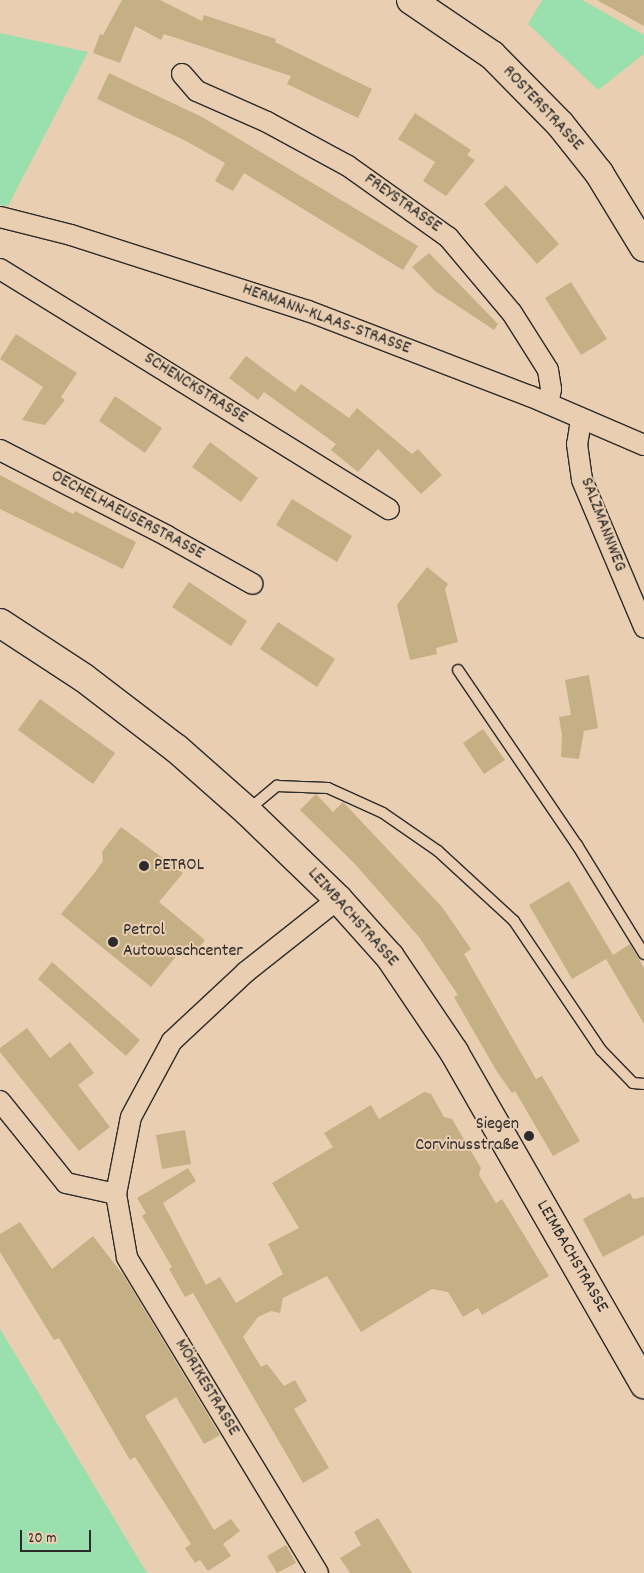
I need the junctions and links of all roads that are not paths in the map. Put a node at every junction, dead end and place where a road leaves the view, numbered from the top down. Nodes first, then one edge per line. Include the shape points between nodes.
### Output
1 (411, 0) edge
2 (182, 74) dead end
3 (0, 217) edge
4 (644, 247) edge
5 (0, 270) edge
6 (548, 404) junction
7 (581, 420) junction
8 (644, 445) edge
9 (0, 450) edge
10 (389, 509) dead end
11 (253, 584) dead end
12 (0, 623) edge
13 (644, 627) edge
14 (458, 670) dead end
15 (247, 811) junction
16 (338, 899) junction
17 (644, 954) edge
18 (644, 1084) edge
19 (0, 1101) edge
20 (116, 1194) junction
21 (644, 1384) edge
22 (318, 1573) edge

1 - 4 main road, ROSTERSTRASSE via 492,55 560,124 599,173
2 - 6 street, FREYSTRASSE via 197,91 267,122 348,166 448,237 512,313 548,370 551,389
3 - 6 street, HERMANN-KLAAS-STRASSE via 71,235 308,311
5 - 10 street, SCHENCKSTRASSE
6 - 7 street, HERMANN-KLAAS-STRASSE
7 - 8 street, HERMANN-KLAAS-STRASSE
7 - 13 street, SALZMANNWEG via 577,444 582,480
9 - 11 street, OECHELHAEUSERSTRASSE
12 - 15 main road, LEIMBACHSTRASSE via 100,690 176,749
14 - 17 lane via 577,845
15 - 16 main road, LEIMBACHSTRASSE
15 - 18 lane via 277,786 328,788 382,814 438,851 514,921 601,1050 634,1084
16 - 20 street, MÖRIKESTRASSE via 246,972 172,1041 131,1118
16 - 21 main road, LEIMBACHSTRASSE via 390,957 454,1052
19 - 20 street via 66,1183
20 - 22 street, MÖRIKESTRASSE via 127,1257

